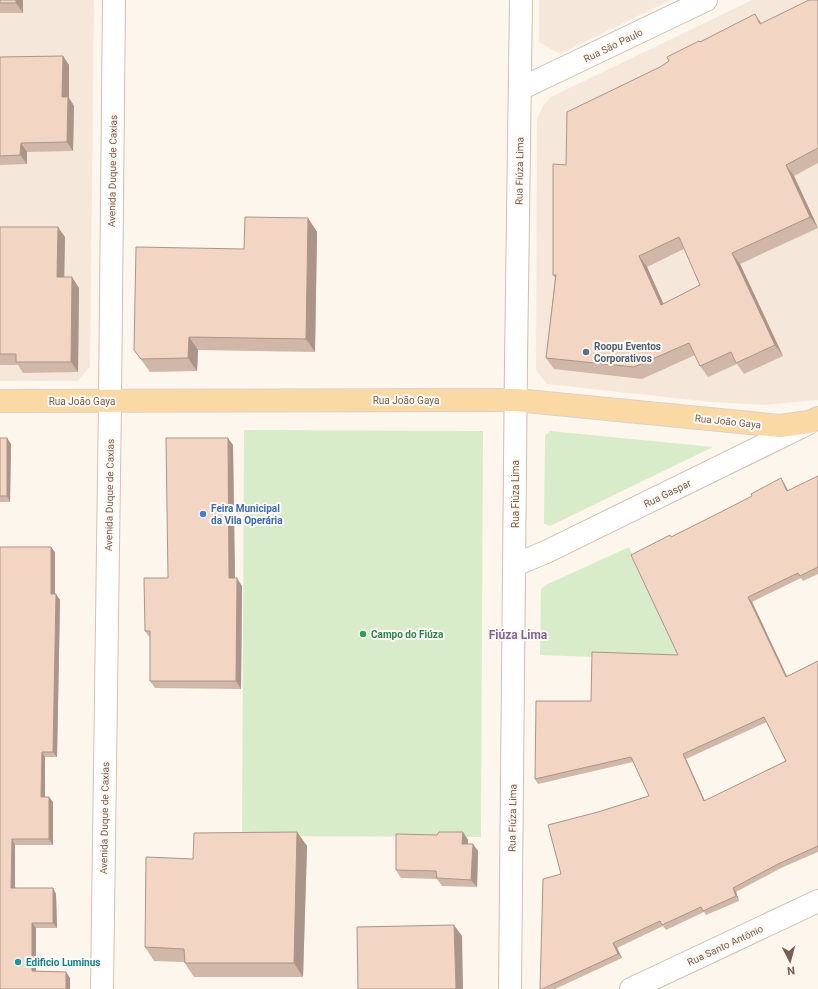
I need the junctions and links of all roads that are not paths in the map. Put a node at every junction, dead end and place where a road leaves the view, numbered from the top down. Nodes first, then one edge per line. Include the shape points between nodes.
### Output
1 (114, 0) edge
2 (521, 0) edge
3 (706, 0) edge
4 (520, 89) junction
5 (516, 400) junction
6 (0, 401) edge
7 (110, 401) junction
8 (814, 420) edge
9 (515, 565) junction
10 (818, 901) edge
11 (102, 989) edge
12 (510, 989) edge
13 (631, 989) edge

1 - 7 street, Avenida Duque de Caxias
2 - 4 street, Rua Fiúza Lima
3 - 4 street, Rua São Paulo
4 - 5 street, Rua Fiúza Lima
5 - 7 main road, Rua João Gaya
5 - 8 main road, Rua João Gaya via 780,426
5 - 9 street, Rua Fiúza Lima
6 - 7 main road, Rua João Gaya
7 - 11 street, Avenida Duque de Caxias
8 - 9 street, Rua Gaspar
9 - 12 street, Rua Fiúza Lima
10 - 13 street, Rua Santo Antônio

